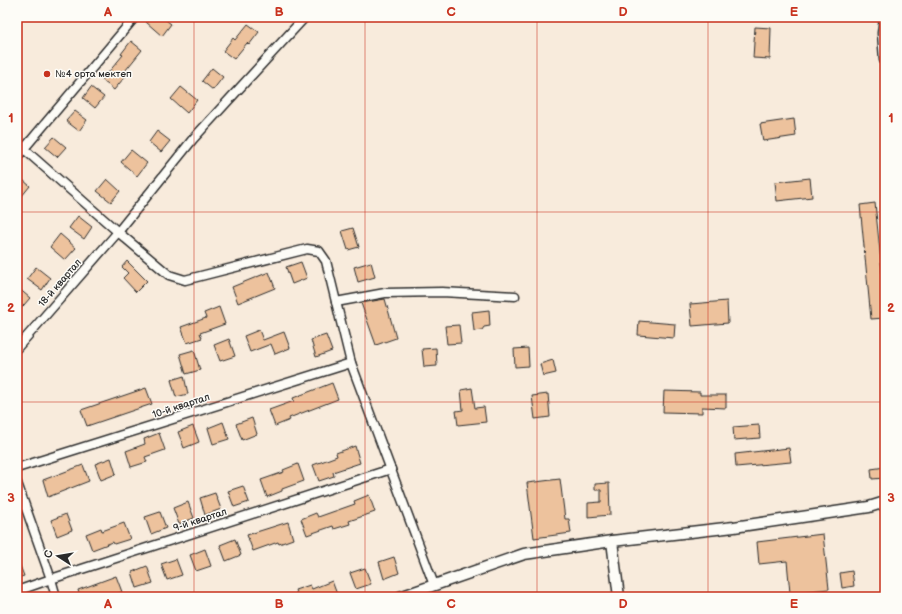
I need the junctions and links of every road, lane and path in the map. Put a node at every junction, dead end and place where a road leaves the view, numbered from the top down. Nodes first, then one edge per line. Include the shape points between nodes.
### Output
1 (135, 17) edge
2 (305, 17) edge
3 (885, 17) edge
4 (884, 32) edge
5 (885, 60) edge
6 (17, 140) edge
7 (24, 148) junction
8 (17, 157) edge
9 (118, 232) junction
10 (515, 296) dead end
11 (336, 302) junction
12 (17, 348) edge
13 (351, 362) junction
14 (17, 468) edge
15 (391, 469) junction
16 (17, 483) edge
17 (885, 502) edge
18 (612, 541) junction
19 (51, 578) junction
20 (434, 585) junction
21 (17, 591) edge
22 (56, 597) edge
23 (400, 597) edge
24 (618, 597) edge

1 - 7 street
2 - 9 street, 18-й квартал via 193,139
3 - 4 street
4 - 5 street
6 - 7 street
7 - 8 street
7 - 9 street
9 - 11 street via 169,276 185,280 307,249 319,251 326,261
9 - 12 street, 18-й квартал
10 - 11 street via 442,292 385,293
11 - 13 street
13 - 14 street, 10-й квартал
13 - 15 street
15 - 19 street, 9-й квартал
15 - 20 street
16 - 19 street
17 - 18 street via 869,507 734,527
18 - 20 street via 524,554
18 - 24 street
19 - 21 street, 9-й квартал
19 - 22 street
20 - 23 street

